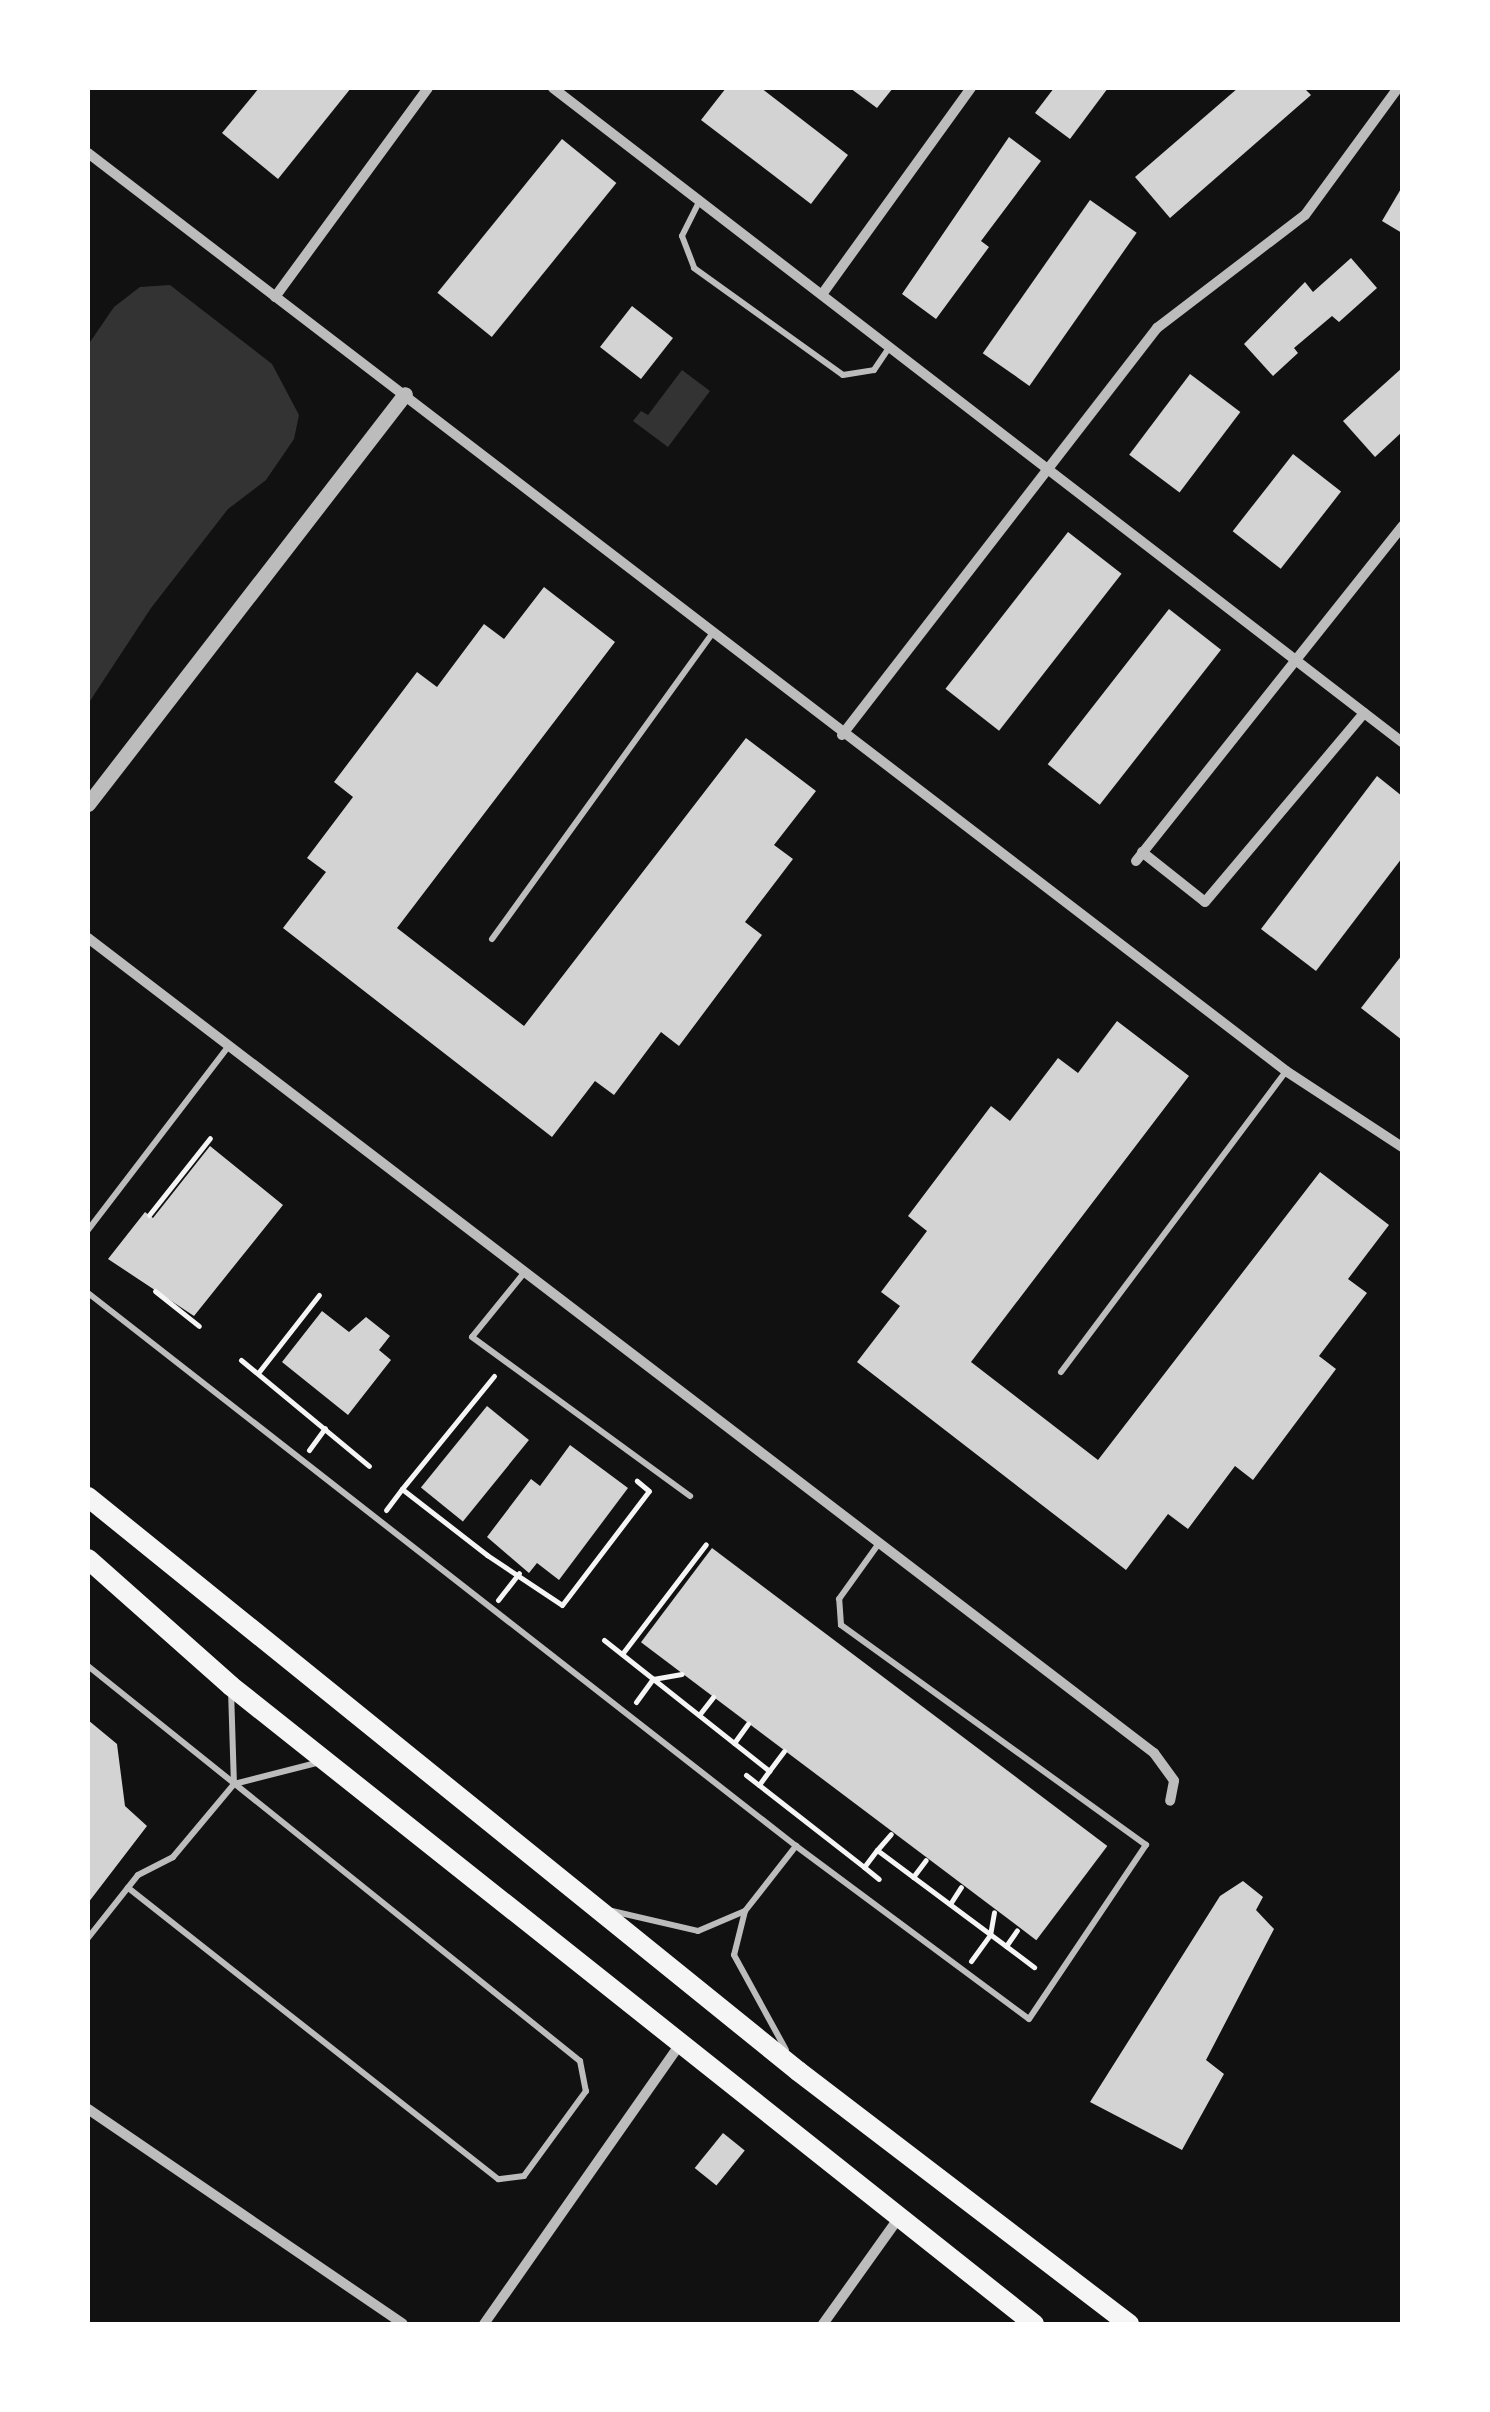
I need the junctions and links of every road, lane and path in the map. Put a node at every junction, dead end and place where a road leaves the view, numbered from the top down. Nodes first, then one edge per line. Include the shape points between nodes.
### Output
1 (428, 88) edge
2 (553, 88) edge
3 (970, 88) edge
4 (1398, 88) edge
5 (88, 153) edge
6 (700, 199) junction
7 (823, 292) junction
8 (276, 297) junction
9 (892, 344) junction
10 (404, 394) junction
11 (1050, 465) junction
12 (1402, 526) edge
13 (712, 634) junction
14 (1292, 660) junction
15 (1364, 713) junction
16 (842, 735) junction
17 (1402, 742) edge
18 (88, 804) edge
19 (88, 938) edge
20 (492, 939) dead end
21 (227, 1048) junction
22 (1286, 1071) junction
23 (210, 1138) dead end
24 (1402, 1147) edge
25 (149, 1215) dead end
26 (88, 1230) edge
27 (525, 1272) junction
28 (155, 1291) dead end
29 (88, 1292) edge
30 (319, 1294) dead end
31 (200, 1326) dead end
32 (241, 1360) dead end
33 (1061, 1372) dead end
34 (258, 1374) junction
35 (494, 1376) dead end
36 (325, 1428) junction
37 (301, 1460) junction
38 (369, 1466) dead end
39 (638, 1480) dead end
40 (402, 1489) junction
41 (690, 1496) dead end
42 (88, 1497) edge
43 (378, 1520) junction
44 (706, 1544) dead end
45 (876, 1546) junction
46 (88, 1560) edge
47 (520, 1572) junction
48 (492, 1609) junction
49 (604, 1640) dead end
50 (622, 1654) junction
51 (88, 1666) edge
52 (682, 1674) dead end
53 (653, 1679) junction
54 (231, 1686) junction
55 (713, 1697) dead end
56 (627, 1714) junction
57 (699, 1715) junction
58 (748, 1724) dead end
59 (734, 1743) junction
60 (784, 1752) dead end
61 (326, 1761) junction
62 (769, 1770) junction
63 (746, 1775) dead end
64 (234, 1784) junction
65 (759, 1785) junction
66 (1170, 1801) dead end
67 (890, 1834) dead end
68 (796, 1846) junction
69 (877, 1850) junction
70 (926, 1860) dead end
71 (864, 1867) junction
72 (913, 1877) junction
73 (879, 1879) dead end
74 (961, 1887) dead end
75 (128, 1888) junction
76 (950, 1904) junction
77 (596, 1908) junction
78 (745, 1911) junction
79 (994, 1912) dead end
80 (1017, 1930) dead end
81 (990, 1935) junction
82 (88, 1938) edge
83 (1006, 1946) junction
84 (1034, 1968) dead end
85 (964, 1971) junction
86 (682, 2042) junction
87 (798, 2071) junction
88 (88, 2110) edge
89 (900, 2216) junction
90 (1027, 2322) edge
91 (403, 2324) edge
92 (484, 2324) edge
93 (823, 2324) edge
94 (1129, 2324) edge

1 - 8 street
2 - 6 street
3 - 7 street
4 - 11 street via 1305,216 1183,302
5 - 8 street
6 - 7 street
6 - 9 lane via 682,236 694,268 842,375 874,370
7 - 9 street
8 - 10 street
9 - 11 street
10 - 13 street
10 - 18 street
11 - 14 street
11 - 16 street
12 - 14 street
13 - 16 street
13 - 20 lane
14 - 15 street
14 - 15 street via 1139,857 1205,902
15 - 17 street
16 - 22 street
19 - 21 street
21 - 26 lane
21 - 27 street
22 - 24 street
22 - 33 lane
23 - 25 path
27 - 41 lane via 472,1337
27 - 45 street
28 - 31 path
29 - 37 lane
30 - 34 path
32 - 34 path
34 - 36 path
35 - 40 path
36 - 37 path
36 - 38 path
37 - 43 lane
39 - 47 path via 649,1491 562,1605
40 - 43 path
40 - 47 path
42 - 77 highway
43 - 48 lane
44 - 50 path
45 - 66 street via 1154,1753 1174,1781
45 - 85 lane via 839,1599 841,1625 1146,1845 1029,2019
46 - 54 highway
47 - 48 path
48 - 56 lane
49 - 50 path
50 - 53 path
51 - 64 lane
52 - 53 path
53 - 56 path
53 - 57 path
54 - 61 highway
54 - 64 lane
55 - 57 path
56 - 68 lane
57 - 59 path
58 - 59 path
59 - 62 path
60 - 62 path
61 - 64 lane
61 - 86 highway
62 - 65 path
63 - 65 path
64 - 75 lane via 173,1857
64 - 75 lane via 580,2061 586,2091 524,2176 498,2178
65 - 71 path
67 - 69 path
68 - 78 lane
68 - 85 lane
69 - 71 path
69 - 72 path
70 - 72 path
71 - 73 path
72 - 76 path
74 - 76 path
75 - 82 lane
76 - 81 path
77 - 78 lane via 698,1931
77 - 87 highway
78 - 87 lane via 734,1955
79 - 81 path
80 - 83 path
81 - 83 path
81 - 85 path
83 - 84 path
86 - 89 highway
86 - 92 street
87 - 94 highway
88 - 91 street
89 - 90 highway
89 - 93 street

